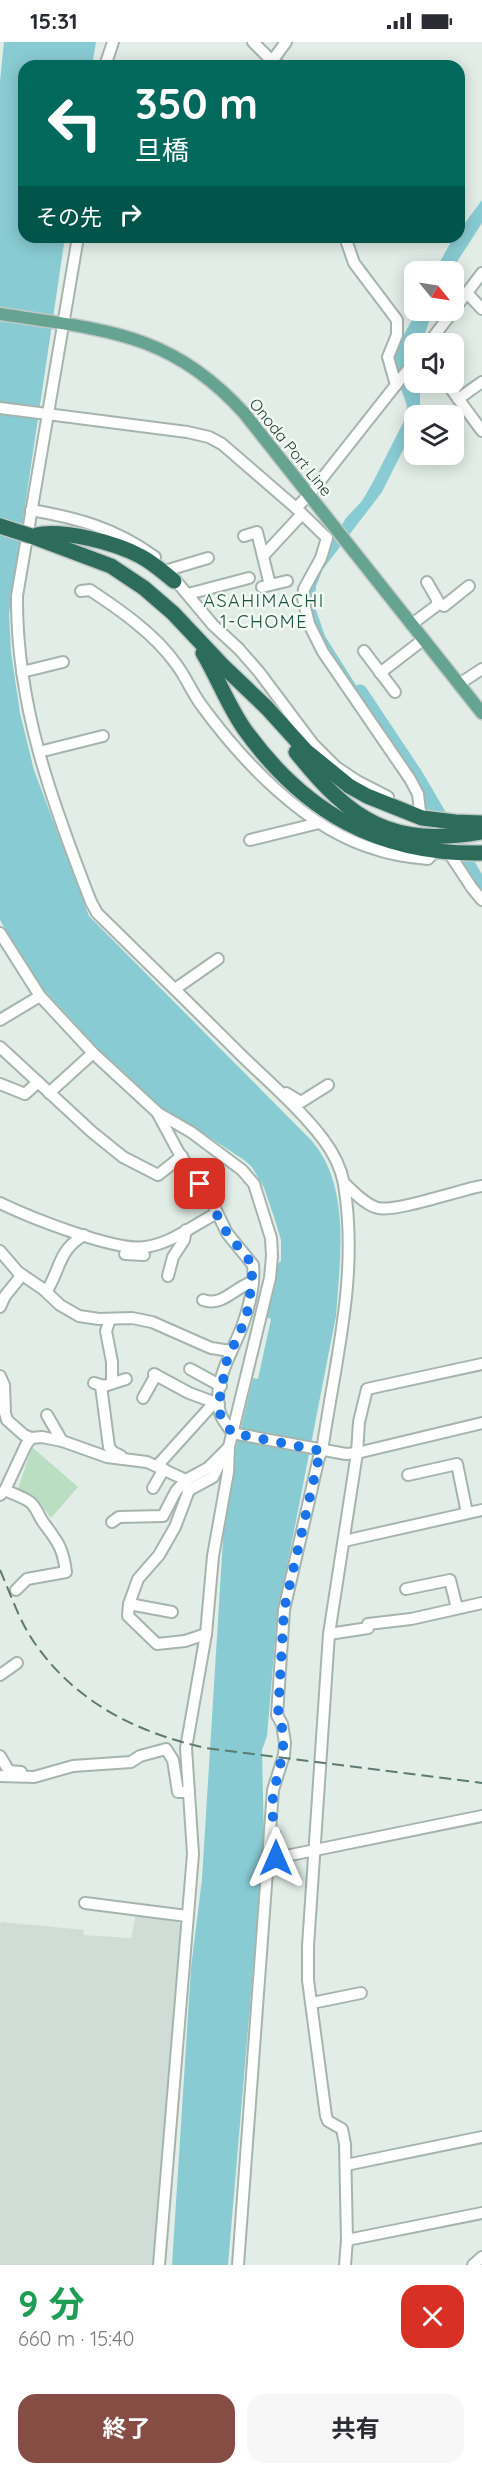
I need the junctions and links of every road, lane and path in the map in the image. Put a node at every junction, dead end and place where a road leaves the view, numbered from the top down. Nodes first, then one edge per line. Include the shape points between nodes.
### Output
1 (113, 42) edge
2 (253, 42) edge
3 (286, 42) edge
4 (107, 60) edge
5 (273, 60) edge
6 (277, 60) edge
7 (77, 243) edge
8 (347, 243) edge
9 (482, 273) edge
10 (466, 293) junction
11 (482, 309) edge
12 (0, 314) edge
13 (61, 323) junction
14 (436, 333) edge
15 (404, 374) edge
16 (482, 382) edge
17 (397, 383) junction
18 (454, 393) edge
19 (458, 399) junction
20 (0, 408) edge
21 (43, 414) junction
22 (482, 431) edge
23 (309, 495) junction
24 (31, 510) junction
25 (299, 511) junction
26 (0, 526) edge
27 (31, 536) junction
28 (244, 536) dead end
29 (263, 556) junction
30 (208, 558) dead end
31 (171, 575) junction
32 (249, 578) dead end
33 (287, 581) dead end
34 (427, 582) dead end
35 (470, 586) dead end
36 (81, 591) dead end
37 (188, 594) junction
38 (437, 603) junction
39 (412, 624) junction
40 (187, 628) junction
41 (424, 639) junction
42 (364, 651) dead end
43 (63, 662) dead end
44 (222, 665) junction
45 (482, 669) edge
46 (22, 672) junction
47 (380, 673) junction
48 (459, 684) junction
49 (395, 692) dead end
50 (482, 713) edge
51 (103, 736) dead end
52 (39, 752) junction
53 (424, 816) junction
54 (482, 821) edge
55 (319, 823) junction
56 (454, 826) junction
57 (482, 832) edge
58 (250, 840) dead end
59 (454, 850) edge
60 (482, 900) edge
61 (0, 933) edge
62 (5, 953) edge
63 (218, 959) dead end
64 (175, 989) junction
65 (40, 996) junction
66 (0, 1020) edge
67 (0, 1047) edge
68 (93, 1053) junction
69 (38, 1082) junction
70 (0, 1084) edge
71 (328, 1085) dead end
72 (275, 1088) junction
73 (49, 1093) junction
74 (158, 1113) junction
75 (182, 1156) junction
76 (344, 1183) junction
77 (482, 1186) edge
78 (0, 1203) edge
79 (217, 1213) junction
80 (186, 1230) junction
81 (84, 1235) junction
82 (108, 1244) junction
83 (0, 1251) edge
84 (144, 1256) dead end
85 (22, 1275) junction
86 (168, 1276) dead end
87 (252, 1282) junction
88 (43, 1289) junction
89 (2, 1294) edge
90 (203, 1300) dead end
91 (0, 1307) edge
92 (110, 1319) junction
93 (231, 1351) junction
94 (482, 1364) edge
95 (190, 1369) dead end
96 (0, 1376) edge
97 (126, 1379) dead end
98 (112, 1382) junction
99 (221, 1386) junction
100 (143, 1398) dead end
101 (216, 1404) junction
102 (47, 1415) dead end
103 (482, 1423) edge
104 (112, 1431) dead end
105 (234, 1433) junction
106 (32, 1438) junction
107 (62, 1441) junction
108 (229, 1447) junction
109 (320, 1450) junction
110 (357, 1453) junction
111 (131, 1459) junction
112 (160, 1468) junction
113 (408, 1475) dead end
114 (186, 1484) junction
115 (153, 1488) dead end
116 (2, 1492) edge
117 (482, 1510) edge
118 (467, 1513) junction
119 (112, 1522) dead end
120 (344, 1541) junction
121 (406, 1589) dead end
122 (16, 1590) dead end
123 (482, 1603) edge
124 (129, 1604) junction
125 (457, 1608) junction
126 (172, 1612) dead end
127 (206, 1634) junction
128 (329, 1634) junction
129 (17, 1664) dead end
130 (0, 1675) edge
131 (0, 1756) edge
132 (140, 1756) junction
133 (0, 1776) edge
134 (189, 1792) junction
135 (482, 1816) edge
136 (271, 1817) junction
137 (315, 1850) junction
138 (276, 1858) junction
139 (85, 1903) dead end
140 (187, 1916) junction
141 (263, 1928) junction
142 (362, 1993) dead end
143 (312, 2003) junction
144 (482, 2137) edge
145 (346, 2164) junction
146 (482, 2213) edge
147 (347, 2240) junction
148 (482, 2257) edge
149 (159, 2265) edge
150 (238, 2265) edge
151 (345, 2265) edge
152 (472, 2265) edge

1 - 4 street
2 - 5 street
3 - 6 street
7 - 13 street
8 - 17 street via 354,263 397,320 397,335 388,357
9 - 10 street
10 - 11 street
10 - 14 street
12 - 13 main road, Onoda Port Line
13 - 21 street
13 - 23 main road, Onoda Port Line via 148,342 198,370 237,405
15 - 17 street
16 - 19 street
17 - 23 street
18 - 19 street
19 - 22 street
20 - 21 street
21 - 24 street
21 - 25 street via 208,437 238,456
23 - 25 street
23 - 39 main road, Onoda Port Line
24 - 31 street via 69,516 110,529 140,546
24 - 46 street via 17,596
25 - 29 street
25 - 53 street via 327,538 304,589 305,608 315,638 410,779
26 - 27 highway, bridge
27 - 31 highway via 57,534 113,545
27 - 40 highway via 111,566 161,601
28 - 29 street via 257,532
29 - 33 street via 266,586
30 - 31 street
31 - 37 street
32 - 37 street
34 - 38 street via 438,597
35 - 38 street via 444,606
36 - 55 street via 90,590 107,601 164,649 204,708 257,770
37 - 53 street via 259,672 325,757 357,781
38 - 39 street
39 - 41 main road, Onoda Port Line
40 - 44 highway
40 - 59 highway via 244,728 306,797 337,818 396,844
41 - 47 street
41 - 48 main road, Onoda Port Line
42 - 47 street
43 - 46 street
44 - 53 highway via 334,776 367,796
44 - 59 highway via 338,800 374,824
45 - 48 street
46 - 52 street
47 - 49 street
48 - 50 main road, Onoda Port Line
51 - 52 street
52 - 64 street via 91,903
53 - 56 highway
54 - 56 highway
55 - 58 street
55 - 59 street via 375,850 428,860
56 - 57 highway
56 - 59 highway
59 - 60 street
61 - 62 street
62 - 65 street
63 - 64 street
64 - 72 street
65 - 66 street
65 - 68 street
67 - 69 street
68 - 73 street
68 - 74 street
69 - 70 street via 25,1094
69 - 73 street
71 - 72 street via 301,1101
72 - 76 street via 322,1138
73 - 75 street via 123,1157 158,1175
74 - 75 street
74 - 105 street via 242,1170 254,1185 271,1238 270,1278
75 - 79 street
76 - 77 street via 377,1208
76 - 109 street via 347,1301
78 - 81 street
79 - 80 street
79 - 87 street via 227,1233 253,1265
80 - 82 street via 174,1239 145,1248
80 - 86 street
81 - 82 street
81 - 88 street via 72,1242 48,1289
82 - 84 street via 118,1253
83 - 85 street
85 - 88 street
85 - 89 street
87 - 90 street via 220,1301
87 - 93 street via 249,1306
88 - 92 street via 79,1316
89 - 91 street
92 - 93 street via 152,1322 211,1348
92 - 98 street via 106,1331
93 - 99 street
94 - 110 street via 367,1389
95 - 99 street
96 - 106 street via 7,1420
97 - 98 street
98 - 111 street via 97,1384 109,1447
99 - 101 street
100 - 101 street via 155,1375
101 - 105 street
101 - 112 street
102 - 107 street
103 - 110 street
104 - 111 street via 114,1448
105 - 108 street
105 - 109 street
106 - 107 street
106 - 116 street
107 - 111 street via 107,1457
108 - 114 street
108 - 127 street
109 - 110 street
109 - 136 street via 284,1610 278,1715 285,1743
110 - 120 street
111 - 112 street
112 - 114 street
112 - 115 street
113 - 118 street via 457,1464
114 - 119 street via 163,1516 125,1516
114 - 124 street via 175,1527 159,1555 138,1579
116 - 122 street via 29,1501 37,1510 59,1542 65,1565 66,1572 27,1579
117 - 118 street
118 - 120 street
120 - 128 street
121 - 125 street via 450,1580
123 - 125 street
124 - 126 street
124 - 127 street via 128,1616 157,1644
125 - 128 street
127 - 134 street via 186,1748
128 - 137 street
129 - 130 street
131 - 132 street via 9,1771 22,1772 93,1757
132 - 133 street via 131,1762 73,1766 34,1777
132 - 134 street via 166,1749 178,1792
134 - 140 street via 193,1854
135 - 137 street
136 - 138 street via 276,1828
136 - 141 street
137 - 138 street
137 - 143 street via 308,1946
138 - 141 street via 272,1896
139 - 140 street
140 - 149 street
141 - 150 street
142 - 143 street
143 - 145 street via 326,2116 342,2128
144 - 145 street
145 - 147 street
146 - 147 street
147 - 151 street
148 - 152 street

